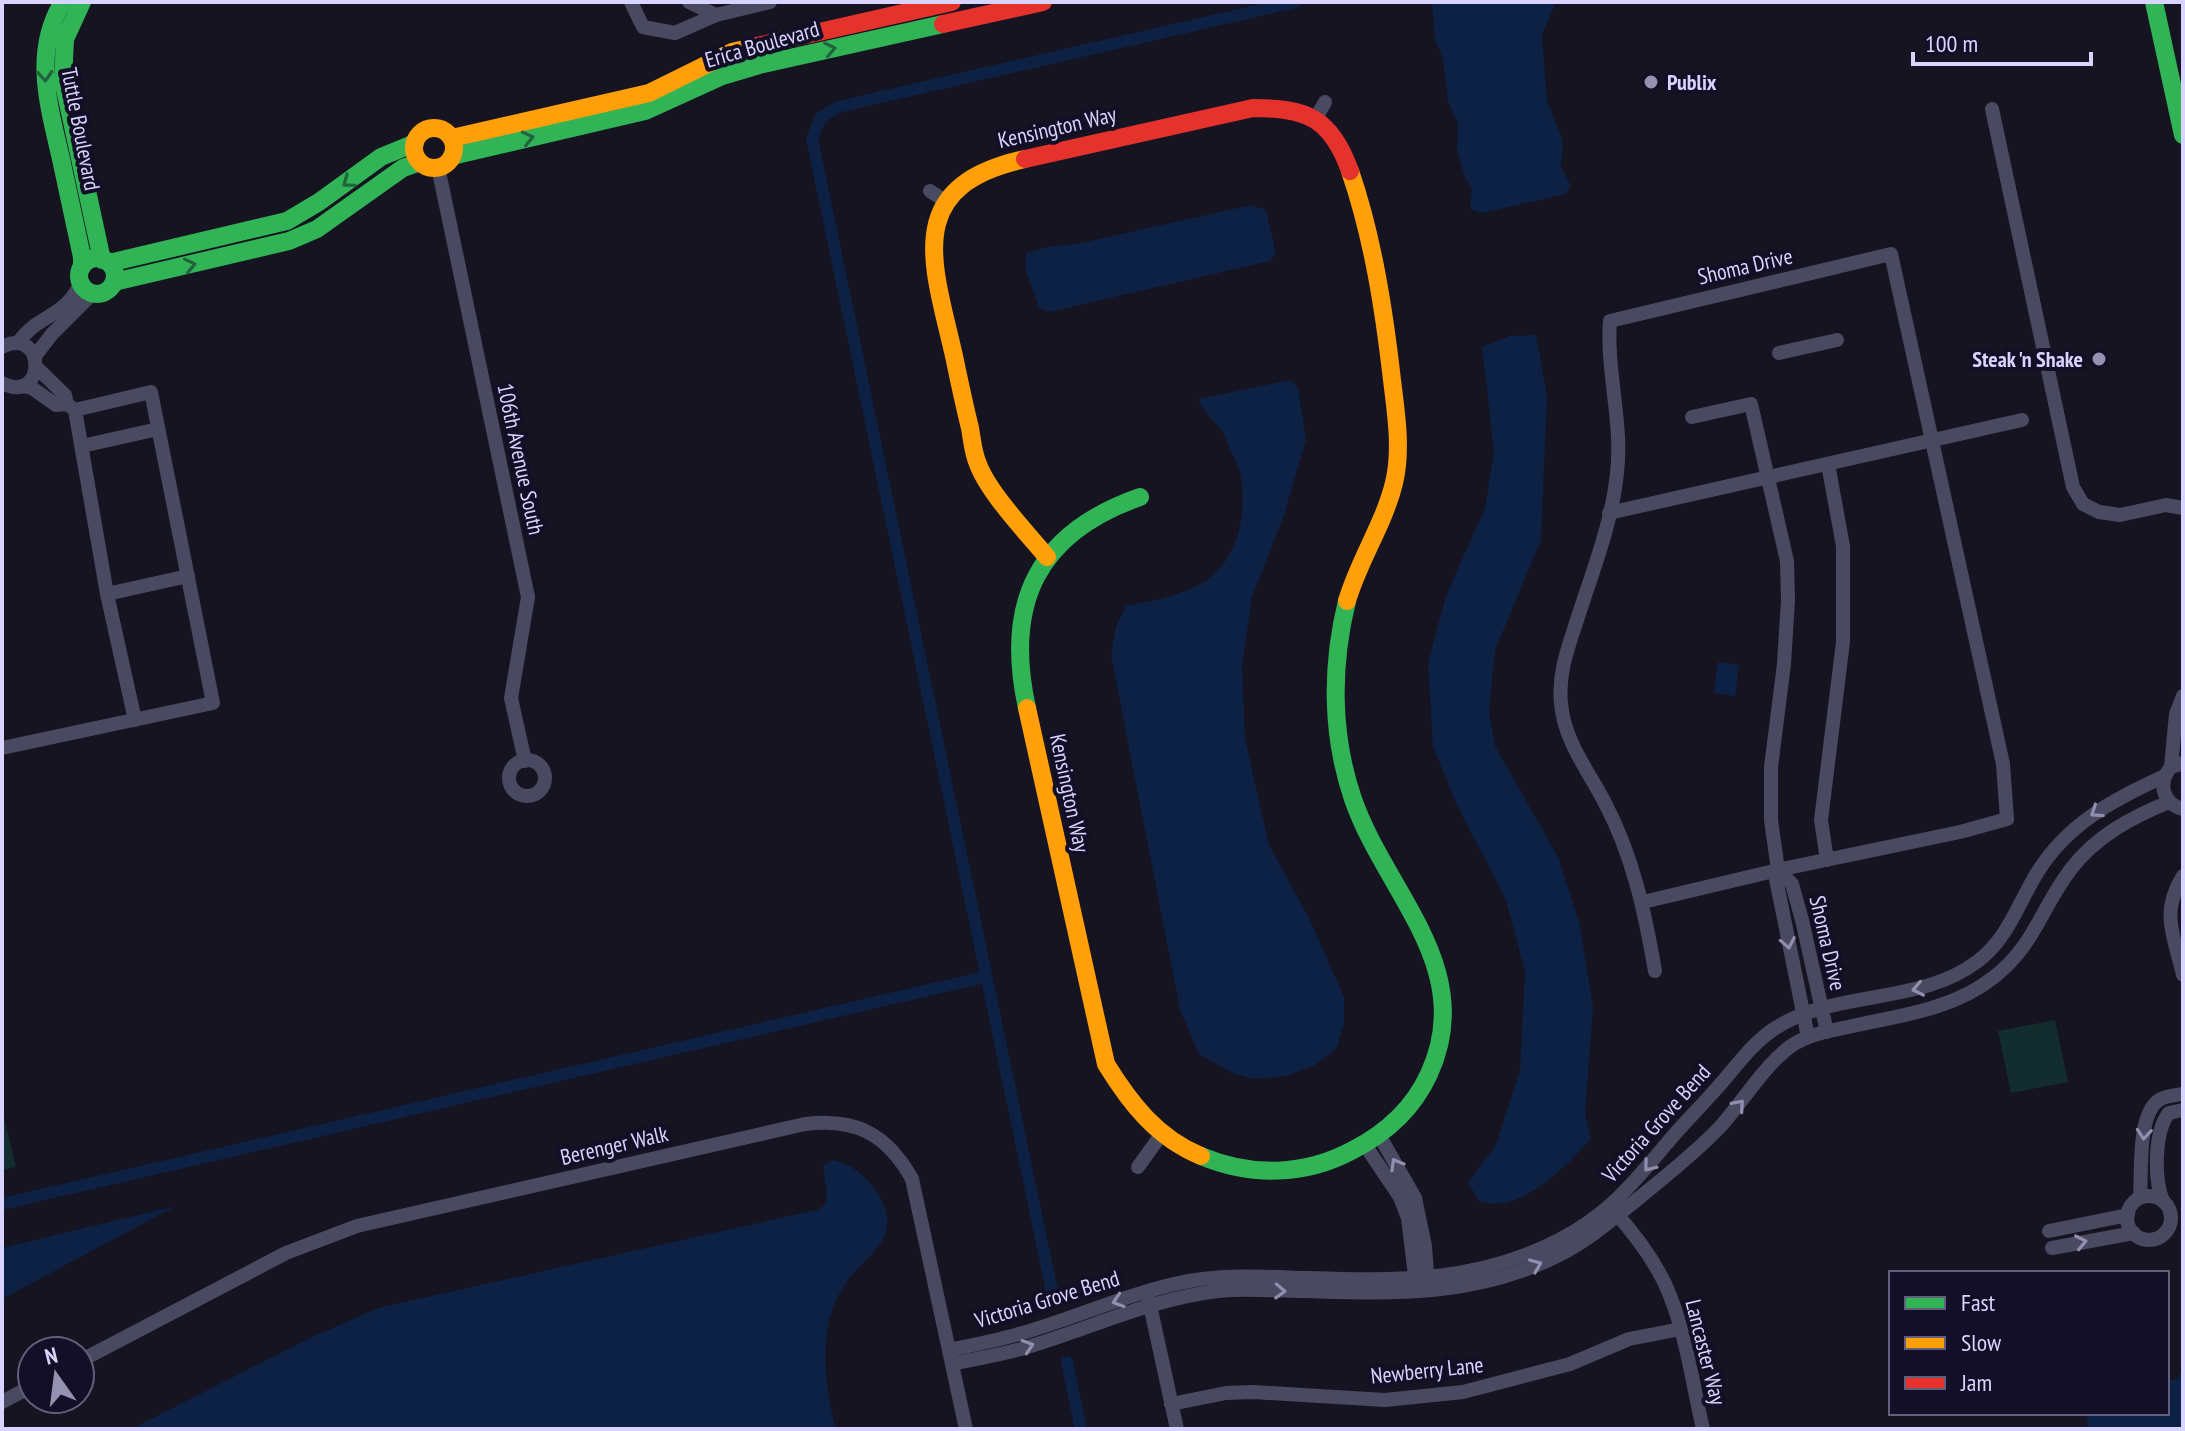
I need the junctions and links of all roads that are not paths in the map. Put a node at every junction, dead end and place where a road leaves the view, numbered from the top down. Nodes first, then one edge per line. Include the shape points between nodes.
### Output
1 (63, 2) edge
2 (82, 2) edge
3 (631, 2) edge
4 (689, 2) edge
5 (770, 2) edge
6 (952, 2) edge
7 (1043, 2) edge
8 (2154, 2) edge
9 (716, 15) junction
10 (1992, 109) dead end
11 (2183, 135) edge
12 (415, 143) junction
13 (440, 156) junction
14 (109, 268) junction
15 (85, 281) junction
16 (1837, 340) dead end
17 (18, 343) junction
18 (2, 347) edge
19 (1779, 353) dead end
20 (35, 362) junction
21 (2, 383) edge
22 (22, 386) junction
23 (71, 407) junction
24 (1692, 417) dead end
25 (2022, 420) dead end
26 (158, 429) junction
27 (1933, 441) junction
28 (82, 446) junction
29 (1828, 464) junction
30 (1768, 477) junction
31 (1140, 497) dead end
32 (2183, 508) edge
33 (1609, 513) junction
34 (1047, 557) junction
35 (188, 576) junction
36 (107, 594) junction
37 (2183, 696) edge
38 (135, 720) junction
39 (2179, 742) edge
40 (2, 748) edge
41 (525, 761) dead end
42 (2173, 768) edge
43 (2179, 809) edge
44 (1827, 860) junction
45 (1778, 870) junction
46 (2183, 876) edge
47 (1643, 902) junction
48 (1655, 971) dead end
49 (2183, 975) edge
50 (1821, 1010) junction
51 (1803, 1015) junction
52 (1827, 1032) junction
53 (1808, 1037) junction
54 (2183, 1094) edge
55 (2183, 1110) edge
56 (1161, 1135) junction
57 (1372, 1140) junction
58 (1138, 1167) dead end
59 (2140, 1196) junction
60 (2163, 1201) junction
61 (1614, 1212) junction
62 (2128, 1215) junction
63 (2049, 1231) dead end
64 (2134, 1233) junction
65 (2052, 1248) dead end
66 (1422, 1285) junction
67 (1148, 1298) junction
68 (1681, 1329) junction
69 (96, 1353) edge
70 (951, 1357) junction
71 (1171, 1404) junction
72 (966, 1429) edge
73 (1177, 1429) edge
74 (1703, 1429) edge

1 -> 15 street, Tuttle Boulevard via 48,38 45,86
2 - 14 street, Tuttle Boulevard via 64,35 63,80
3 - 9 street via 643,27 675,33
4 - 9 street
5 - 9 street
6 - 13 street, Erica Boulevard via 732,52 649,93
13 -> 7 street, Erica Boulevard via 645,111 759,65
8 - 11 street
10 - 32 street via 2073,487 2083,504 2099,512
12 - 13 street via 414,150
12 - 13 street via 422,132 441,129
12 -> 14 street via 381,157 287,221
14 -> 13 street, Erica Boulevard via 289,241 317,229 403,168
13 - 41 street, 106th Avenue South via 528,597 511,698
14 - 15 street via 91,260
14 - 15 street via 107,291
15 - 17 street via 68,304
15 - 20 street
16 - 19 street
17 - 18 street
17 - 20 street via 31,350
20 - 22 street via 33,376
20 - 23 street
21 - 22 street
22 - 23 street via 56,405
23 - 26 street via 151,392
23 - 28 street
24 - 30 street, Shoma Drive via 1751,404
25 - 27 street
26 - 28 street
26 - 35 street
27 - 29 street
27 - 33 street, Shoma Drive via 1891,254 1610,321 1617,472
27 - 44 street, Shoma Drive via 2003,764 2007,819
28 - 36 street
29 - 30 street
29 - 44 street via 1843,546 1843,642 1821,820
30 - 33 street
30 - 45 street, Shoma Drive via 1787,561 1788,600 1771,767
31 - 34 street via 1092,517
33 - 47 street, Shoma Drive via 1561,670 1561,704 1568,736 1605,802
34 - 56 street, Kensington Way via 1022,613 1020,676 1106,1064 1129,1103
34 - 57 street, Kensington Way via 978,465 933,265 938,196 996,165 1223,114 1253,108 1321,110 1344,150 1363,215 1384,321 1398,450 1392,492 1361,560 1342,622 1335,685 1340,749 1369,840 1423,933 1442,994 1441,1036 1428,1076 1405,1112
35 - 36 street
35 - 38 street via 213,703
36 - 38 street
37 - 39 street via 2176,714
38 - 40 street
39 - 42 street via 2170,758
42 - 43 street via 2163,787
42 -> 50 street, Victoria Grove Bend via 2097,810 2069,833 2035,875 2014,919 1978,962 1929,987
43 - 52 street, Victoria Grove Bend via 2131,819 2087,851 2069,871 2021,952 1990,980 1933,1008
44 - 45 street, Shoma Drive
45 - 47 street, Shoma Drive
45 - 50 street, Shoma Drive via 1792,884
45 -> 51 street, Shoma Drive
46 - 49 street via 2169,911
47 - 48 street, Shoma Drive
50 - 51 street, Victoria Grove Bend
50 - 52 street, Shoma Drive
51 - 53 street, Shoma Drive
51 -> 61 street, Victoria Grove Bend via 1755,1046
52 - 53 street, Victoria Grove Bend
61 -> 53 street, Victoria Grove Bend via 1686,1162 1767,1068
54 -> 59 street via 2159,1100 2143,1124
55 - 60 street via 2169,1113 2159,1131
56 - 57 street, Kensington Way via 1201,1158 1267,1172 1312,1168
56 - 58 street
57 - 66 street via 1408,1218
59 - 60 street
59 - 62 street
60 - 64 street via 2169,1211 2167,1231 2151,1241
61 - 66 street, Victoria Grove Bend via 1529,1253
61 - 68 street, Lancaster Way via 1655,1265
62 - 63 street
62 - 64 street
65 -> 64 street
66 - 67 street, Victoria Grove Bend via 1251,1276 1189,1281
67 - 70 street, Victoria Grove Bend
67 - 71 street
68 - 71 street, Newberry Lane via 1629,1339 1539,1374 1463,1392 1385,1400 1239,1392
68 - 74 street, Lancaster Way
69 - 70 street, Berenger Walk via 286,1253 357,1226 823,1122 859,1127 893,1150 904,1165 917,1196
70 - 72 street, Berenger Walk
71 - 73 street

